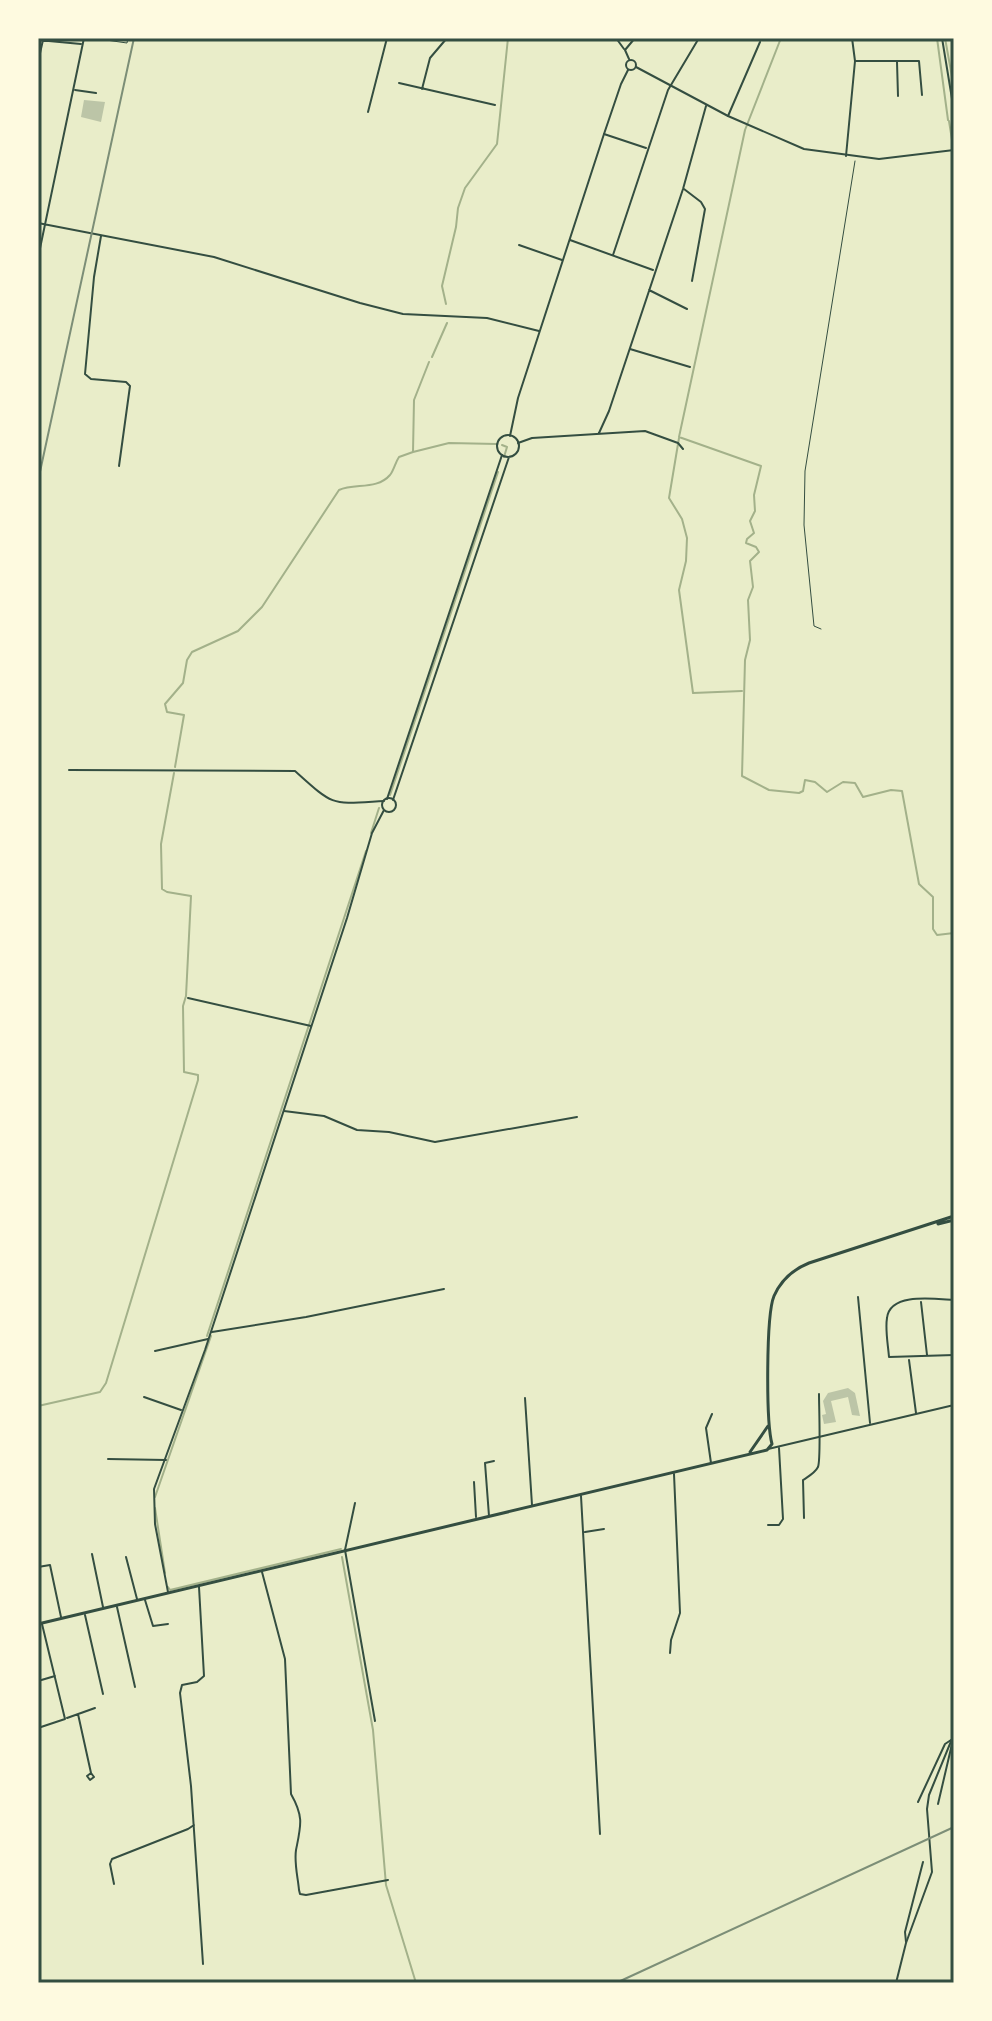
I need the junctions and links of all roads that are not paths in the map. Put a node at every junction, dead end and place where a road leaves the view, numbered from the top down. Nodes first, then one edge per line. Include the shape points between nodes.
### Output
1 (84, 38) edge
2 (387, 38) edge
3 (447, 38) edge
4 (616, 38) edge
5 (635, 38) edge
6 (699, 38) edge
7 (852, 38) edge
8 (942, 38) edge
9 (40, 40) edge
10 (760, 42) dead end
11 (82, 44) junction
12 (625, 50) junction
13 (630, 60) junction
14 (897, 60) junction
15 (855, 61) junction
16 (38, 62) edge
17 (636, 67) junction
18 (628, 70) junction
19 (399, 83) dead end
20 (670, 86) junction
21 (422, 89) junction
22 (74, 90) junction
23 (96, 93) dead end
24 (922, 95) dead end
25 (898, 96) dead end
26 (495, 105) dead end
27 (707, 105) junction
28 (954, 111) edge
29 (368, 112) dead end
30 (728, 116) junction
31 (604, 134) junction
32 (648, 148) junction
33 (954, 150) edge
34 (846, 156) junction
35 (683, 189) junction
36 (38, 223) edge
37 (46, 224) junction
38 (101, 235) junction
39 (570, 240) junction
40 (519, 245) dead end
41 (613, 255) junction
42 (38, 258) edge
43 (563, 260) junction
44 (654, 270) junction
45 (692, 281) dead end
46 (648, 290) junction
47 (687, 309) dead end
48 (540, 331) junction
49 (629, 349) junction
50 (690, 367) dead end
51 (599, 433) junction
52 (510, 436) junction
53 (518, 443) junction
54 (683, 449) dead end
55 (502, 455) junction
56 (509, 457) junction
57 (119, 466) dead end
58 (69, 770) dead end
59 (385, 800) junction
60 (393, 800) junction
61 (384, 810) junction
62 (188, 998) dead end
63 (312, 1026) junction
64 (284, 1111) junction
65 (577, 1117) dead end
66 (954, 1218) edge
67 (444, 1289) dead end
68 (858, 1297) dead end
69 (921, 1300) junction
70 (954, 1300) edge
71 (211, 1332) junction
72 (208, 1339) junction
73 (155, 1351) dead end
74 (954, 1355) edge
75 (927, 1356) junction
76 (909, 1358) junction
77 (819, 1394) dead end
78 (144, 1397) dead end
79 (525, 1398) dead end
80 (954, 1405) edge
81 (183, 1410) junction
82 (712, 1414) dead end
83 (917, 1414) junction
84 (769, 1423) junction
85 (870, 1426) junction
86 (762, 1436) junction
87 (818, 1438) junction
88 (771, 1440) junction
89 (757, 1442) junction
90 (780, 1447) junction
91 (765, 1450) junction
92 (747, 1454) junction
93 (108, 1459) dead end
94 (166, 1460) junction
95 (494, 1461) dead end
96 (711, 1464) junction
97 (674, 1473) junction
98 (474, 1482) dead end
99 (581, 1495) junction
100 (355, 1503) dead end
101 (532, 1507) junction
102 (489, 1517) junction
103 (804, 1518) dead end
104 (476, 1520) junction
105 (768, 1525) dead end
106 (604, 1529) dead end
107 (584, 1533) junction
108 (345, 1550) junction
109 (92, 1554) dead end
110 (126, 1557) dead end
111 (38, 1567) edge
112 (262, 1570) junction
113 (199, 1586) junction
114 (169, 1593) junction
115 (144, 1599) junction
116 (137, 1601) junction
117 (116, 1606) junction
118 (104, 1609) junction
119 (85, 1614) junction
120 (61, 1619) junction
121 (40, 1624) edge
122 (168, 1624) dead end
123 (670, 1653) dead end
124 (55, 1676) junction
125 (38, 1681) edge
126 (135, 1687) dead end
127 (103, 1694) dead end
128 (95, 1708) dead end
129 (78, 1714) junction
130 (65, 1719) junction
131 (375, 1721) dead end
132 (38, 1728) edge
133 (954, 1734) edge
134 (952, 1741) edge
135 (91, 1773) dead end
136 (918, 1802) dead end
137 (938, 1804) dead end
138 (194, 1825) junction
139 (600, 1834) dead end
140 (923, 1862) dead end
141 (388, 1880) dead end
142 (114, 1884) dead end
143 (906, 1943) junction
144 (203, 1964) dead end
145 (896, 1983) edge

1 - 11 street
2 - 29 street
3 - 21 street via 430,58
4 - 12 street
5 - 12 street
6 - 20 street
7 - 15 street
8 - 28 street
9 - 11 street
9 - 16 street
10 - 30 street
11 - 22 street
12 - 13 street
13 - 17 street
13 - 18 street
14 - 15 street
14 - 24 street via 919,61
14 - 25 street
15 - 34 street
17 - 18 street
17 - 20 street
18 - 31 street
19 - 21 street
20 - 27 street
20 - 32 street
21 - 26 street
22 - 23 street
22 - 37 street
27 - 30 street
27 - 35 street
30 - 34 street via 804,149
31 - 32 street
31 - 39 street
32 - 41 street
33 - 34 street via 879,159
35 - 44 street
35 - 45 street via 705,209
36 - 37 street
37 - 38 street
37 - 42 street
38 - 48 street via 214,257 403,314 487,318
38 - 57 street via 85,374 130,386
39 - 41 street
39 - 43 street
40 - 43 street
41 - 44 street
43 - 48 street
44 - 46 street
46 - 47 street
46 - 49 street
48 - 52 street
49 - 50 street
49 - 51 street
51 - 53 street
51 - 54 street via 645,431
52 - 53 street
52 - 55 street via 499,441
53 - 56 street via 517,452
55 - 56 street
55 - 59 street
56 - 60 street
58 - 59 street via 295,771 326,799
59 - 60 street
59 - 61 street
60 - 61 street via 393,810
61 - 63 street via 372,833
62 - 63 street
63 - 64 street
64 - 65 street via 435,1142
64 - 71 street
66 - 84 main road via 807,1263 782,1282 770,1313
67 - 71 street
68 - 85 street
69 - 70 street
69 - 75 street
69 - 76 street via 903,1299 887,1319 889,1357
71 - 72 street
72 - 73 street
72 - 81 street
74 - 75 street
75 - 76 street
76 - 83 street
77 - 87 street
78 - 81 street
79 - 101 street
80 - 83 street
81 - 94 street
82 - 96 street via 706,1428
83 - 85 street
84 - 86 main road
84 - 88 main road
85 - 87 street
86 - 88 main road
86 - 89 main road
87 - 90 street
87 - 103 street via 818,1466 803,1480
88 - 90 street
88 - 91 main road
89 - 91 main road
89 - 92 main road
90 - 91 street
90 - 105 street via 783,1519 779,1525
91 - 92 main road
92 - 96 main road
93 - 94 street
94 - 114 street via 153,1499
95 - 102 street via 485,1463
96 - 97 main road
97 - 99 main road
97 - 123 street via 680,1613
98 - 104 street
99 - 101 main road
99 - 107 street
100 - 108 street
101 - 102 main road
102 - 104 main road
104 - 108 main road
106 - 107 street
107 - 139 street
108 - 112 main road
108 - 131 street
109 - 118 street
110 - 116 street
111 - 120 street via 50,1565
112 - 113 main road
112 - 141 street via 285,1666 291,1794 300,1817 300,1894
113 - 114 main road
113 - 138 street via 204,1676 182,1685 180,1693
114 - 115 main road
115 - 116 main road
115 - 122 street via 153,1626
116 - 117 main road
117 - 118 main road
117 - 126 street
118 - 119 main road
119 - 120 main road
119 - 127 street
120 - 121 main road
121 - 124 street
124 - 125 street
124 - 130 street
128 - 129 street
129 - 130 street
129 - 135 street
130 - 132 street
133 - 134 street
134 - 136 street via 945,1744
134 - 137 street
134 - 143 street via 929,1795 929,1881
138 - 142 street via 112,1859
138 - 144 street
140 - 143 street
143 - 145 street

